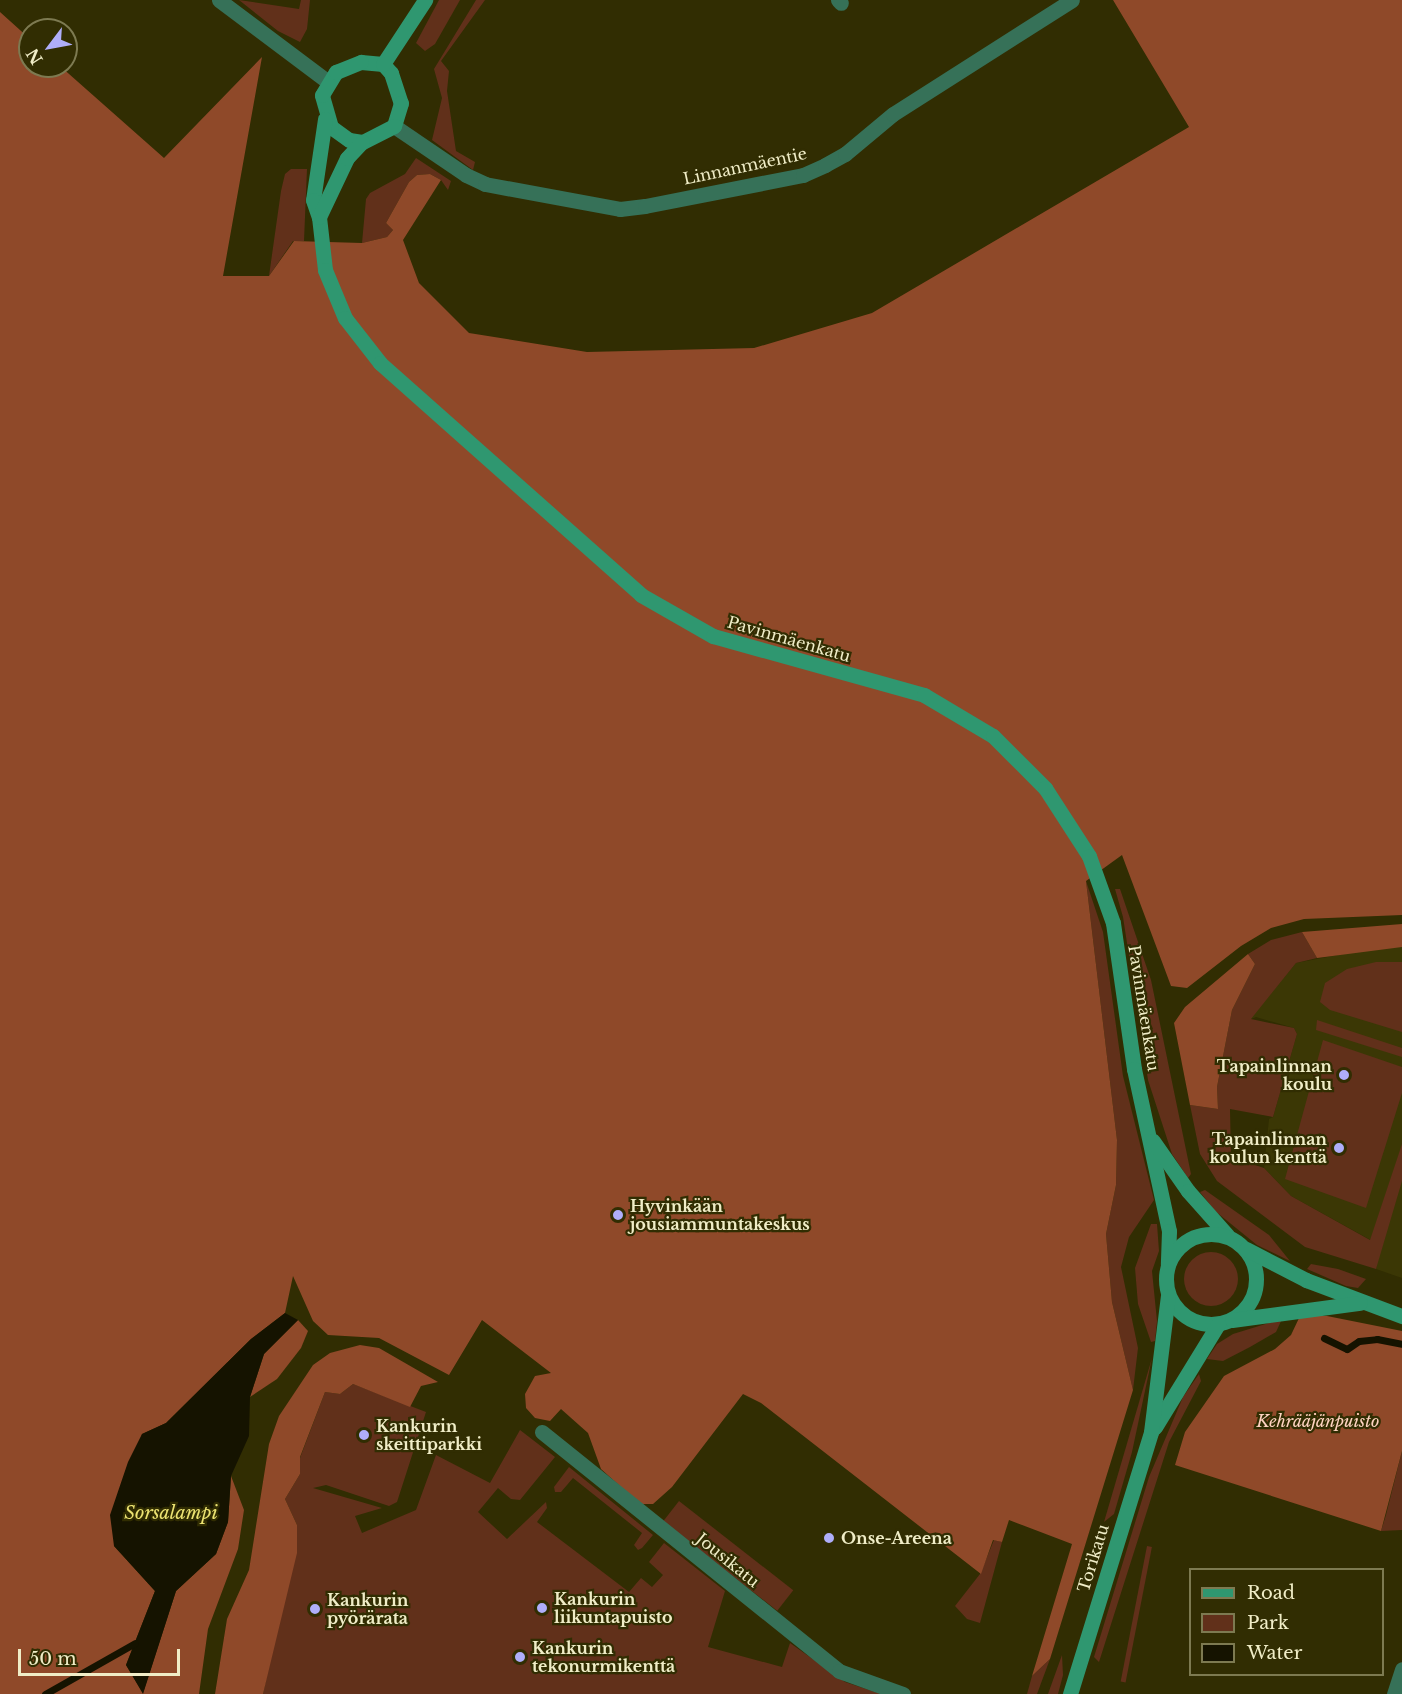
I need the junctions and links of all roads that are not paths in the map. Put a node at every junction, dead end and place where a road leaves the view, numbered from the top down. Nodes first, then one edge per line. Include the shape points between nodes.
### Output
1 (219, 0) edge
2 (425, 0) edge
3 (1072, 0) edge
4 (383, 64) junction
5 (327, 81) junction
6 (325, 119) junction
7 (394, 126) junction
8 (362, 142) junction
9 (319, 217) junction
10 (1151, 1138) junction
11 (1227, 1235) junction
12 (1246, 1249) junction
13 (1168, 1264) junction
14 (1168, 1296) junction
15 (1360, 1303) junction
16 (1402, 1316) edge
17 (1224, 1322) junction
18 (542, 1432) dead end
19 (1151, 1432) junction
20 (1402, 1669) edge
21 (903, 1694) edge
22 (1070, 1694) edge
23 (1394, 1694) edge

1 - 5 street
2 - 4 street
3 - 7 street, Linnanmäentie via 893,114 845,154 825,165 803,175 645,206 620,209 485,184 466,176
4 - 5 street via 349,65
4 - 7 street via 391,73 401,103
5 - 6 street via 322,95
6 - 8 street via 339,135
6 - 9 street, Pavinmäenkatu via 313,200
7 - 8 street
8 - 9 street via 342,167
9 - 10 street, Pavinmäenkatu via 325,270 357,338 608,569 649,600 713,636 924,695 993,736 1045,788 1089,856 1106,898 1134,1069
10 - 11 street, Pavinmäenkatu via 1188,1191
10 - 13 street, Pavinmäenkatu via 1169,1231
11 - 12 street
11 - 13 street via 1196,1237 1175,1251
12 - 15 street
12 - 17 street via 1254,1271 1255,1290 1250,1301
13 - 14 street
14 - 17 street via 1178,1311 1191,1320
14 - 19 street, Torikatu
15 - 16 street
15 - 17 street
17 - 19 street, Torikatu
18 - 21 street, Jousikatu via 839,1671
19 - 22 street, Torikatu
20 - 23 street

